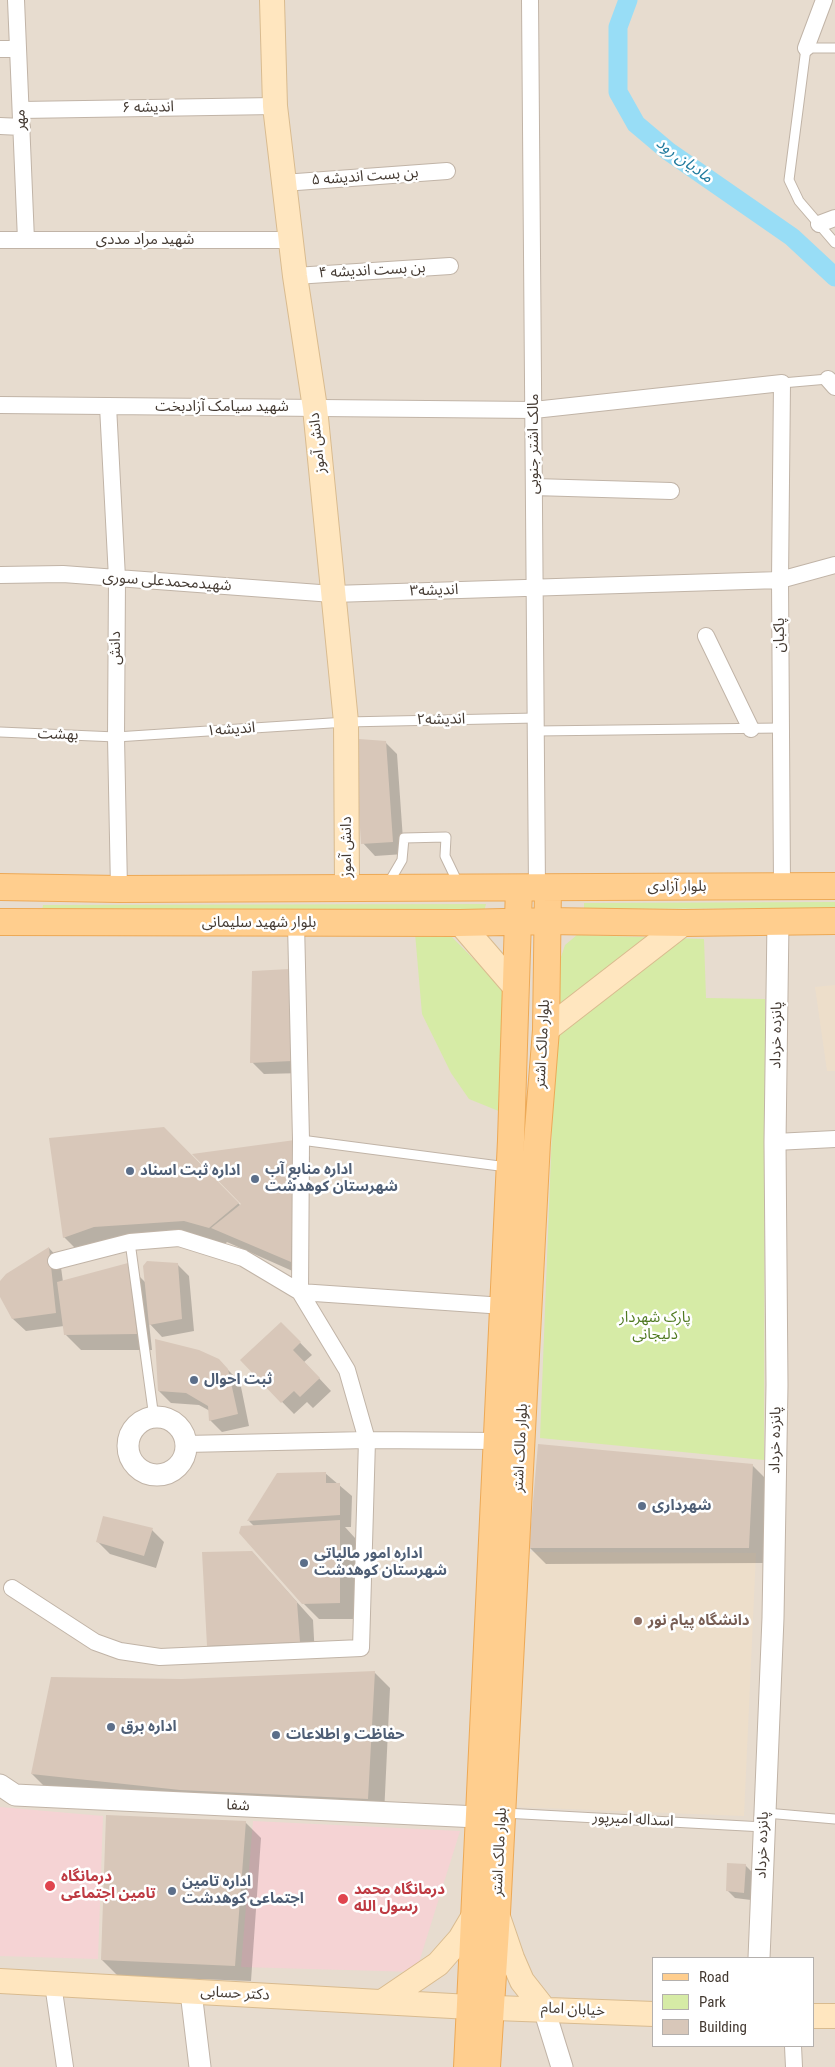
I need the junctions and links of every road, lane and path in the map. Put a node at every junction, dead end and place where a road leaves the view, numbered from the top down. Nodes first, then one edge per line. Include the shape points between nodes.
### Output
1 (16, 0) edge
2 (272, 0) edge
3 (530, 0) edge
4 (824, 0) edge
5 (806, 48) junction
6 (835, 48) edge
7 (0, 49) edge
8 (18, 49) junction
9 (275, 106) junction
10 (21, 110) junction
11 (0, 126) edge
12 (22, 126) junction
13 (447, 171) dead end
14 (283, 183) junction
15 (835, 218) edge
16 (819, 224) junction
17 (0, 240) edge
18 (26, 240) junction
19 (291, 240) junction
20 (835, 243) edge
21 (450, 266) dead end
22 (294, 276) junction
23 (782, 383) junction
24 (832, 383) edge
25 (0, 405) edge
26 (108, 406) junction
27 (315, 408) junction
28 (534, 410) junction
29 (534, 488) junction
30 (671, 492) dead end
31 (835, 565) edge
32 (0, 575) edge
33 (116, 578) junction
34 (780, 580) junction
35 (535, 587) junction
36 (333, 594) junction
37 (706, 636) dead end
38 (346, 722) junction
39 (536, 724) junction
40 (780, 728) junction
41 (751, 729) junction
42 (0, 732) edge
43 (116, 737) junction
44 (782, 886) junction
45 (835, 886) edge
46 (12, 887) edge
47 (347, 888) junction
48 (386, 888) junction
49 (460, 888) junction
50 (535, 888) junction
51 (119, 889) junction
52 (547, 920) junction
53 (519, 921) junction
54 (778, 921) junction
55 (835, 921) edge
56 (12, 922) edge
57 (296, 923) junction
58 (460, 923) junction
59 (684, 923) junction
60 (516, 988) junction
61 (546, 1030) junction
62 (835, 1139) edge
63 (301, 1140) junction
64 (524, 1141) junction
65 (775, 1142) junction
66 (510, 1167) junction
67 (130, 1242) junction
68 (56, 1262) dead end
69 (300, 1292) junction
70 (504, 1306) junction
71 (154, 1418) junction
72 (367, 1440) junction
73 (498, 1441) junction
74 (186, 1444) junction
75 (12, 1588) dead end
76 (0, 1785) edge
77 (490, 1815) junction
78 (835, 1819) edge
79 (764, 1820) junction
80 (485, 1915) junction
81 (759, 1957) edge
82 (0, 1981) edge
83 (53, 1984) junction
84 (191, 1992) junction
85 (382, 2002) junction
86 (481, 2007) junction
87 (544, 2008) junction
88 (652, 2014) edge
89 (815, 2016) edge
90 (835, 2016) edge
91 (793, 2047) edge
92 (65, 2067) edge
93 (200, 2067) edge
94 (467, 2067) edge
95 (487, 2067) edge
96 (562, 2067) edge
97 (794, 2067) edge

1 - 8 street, مهر
2 - 9 main road, دانش آموز
3 - 28 street, مالک اشتر جنوبی
4 - 5 street
5 - 6 lane
5 - 16 lane via 789,180 799,201
7 - 8 street
8 - 10 street, مهر
9 - 10 street, اندیشه ۶
9 - 14 main road, دانش آموز
10 - 12 street, مهر
11 - 12 street
12 - 18 street, مهر
13 - 14 street, بن بست اندیشه ۵
14 - 19 main road, دانش آموز
15 - 16 street
16 - 20 lane
17 - 18 street, شهید مراد مددی
18 - 19 street, شهید مراد مددی
19 - 22 main road, دانش آموز
21 - 22 street, بن بست اندیشه ۴
22 - 27 main road, دانش آموز
23 - 24 lane
23 - 28 street, شهید سیامک آزادبخت
23 - 34 street, پاکبان
25 - 26 street, شهید سیامک آزادبخت
26 - 27 street, شهید سیامک آزادبخت
26 - 33 street, دانش
27 - 28 street, شهید سیامک آزادبخت
27 - 36 main road, دانش آموز
28 - 29 street, مالک اشتر جنوبی
29 - 30 street
29 - 35 street, مالک اشتر جنوبی
31 - 34 street, اندیشه۳
32 - 33 street, شهیدمحمدعلی سوری via 63,574
33 - 36 street, شهیدمحمدعلی سوری
33 - 43 street, دانش
34 - 35 street, اندیشه۳
34 - 40 street, پاکبان
35 - 36 street, اندیشه۳
35 - 39 street, مالک اشتر جنوبی
36 - 38 main road, دانش آموز
37 - 41 street
38 - 39 lane, اندیشه۲
38 - 43 lane, اندیشه۱
38 - 47 main road, دانش آموز
39 - 41 lane, اندیشه۲
39 - 50 street, مالک اشتر جنوبی
40 - 41 lane, اندیشه۲
40 - 44 street, پاکبان
42 - 43 lane, بهشت
43 - 51 street, دانش
44 - 45 main road, بلوار آزادی
44 - 50 main road, بلوار آزادی
46 - 51 main road
46 - 56 main road
47 - 48 main road
47 - 51 main road
48 - 49 main road
48 - 49 lane via 402,860 404,838 446,837 445,856
49 - 50 main road
50 - 52 main road, بلوار مالک اشتر
50 - 53 main road, بلوار مالک اشتر
52 - 53 main road
52 - 59 main road
52 - 61 main road, بلوار مالک اشتر
53 - 58 main road, بلوار شهید سلیمانی
53 - 60 main road, بلوار مالک اشتر
54 - 55 main road
54 - 59 main road
54 - 65 street, پانزده خرداد
56 - 57 main road, بلوار شهید سلیمانی
57 - 58 main road, بلوار شهید سلیمانی
57 - 63 street
58 - 60 main road
59 - 61 main road
60 - 64 main road, بلوار مالک اشتر
61 - 64 main road, بلوار مالک اشتر
62 - 65 street
63 - 66 lane
63 - 69 street
64 - 66 main road, بلوار مالک اشتر
64 - 77 main road, بلوار مالک اشتر
65 - 79 street, پانزده خرداد via 773,1618
66 - 70 main road, بلوار مالک اشتر
67 - 68 street
67 - 69 street via 179,1238 208,1246 243,1258
67 - 71 lane
69 - 70 street
69 - 72 street via 347,1370
70 - 73 main road, بلوار مالک اشتر
71 - 74 street via 164,1418 179,1427
71 - 74 street via 138,1425 128,1440 130,1458 136,1466 151,1475 169,1472 182,1460
72 - 73 street
72 - 74 street
72 - 75 street via 361,1648 160,1657 120,1651 94,1642
73 - 77 main road, بلوار مالک اشتر
76 - 77 street, شفا via 15,1795
77 - 79 lane, اسداله امیرپور
77 - 80 main road, بلوار مالک اشتر
78 - 79 lane, اسداله امیرپور
79 - 81 street, پانزده خرداد
80 - 85 main road via 438,1964
80 - 86 main road, بلوار مالک اشتر
80 - 87 main road via 512,1958 522,1981
82 - 83 main road, دکتر حسابی
83 - 84 main road, دکتر حسابی
83 - 92 street
84 - 85 main road, دکتر حسابی
84 - 93 street
85 - 86 main road, دکتر حسابی
86 - 87 main road, خیابان امام
86 - 94 main road
86 - 95 main road
87 - 88 main road, خیابان امام
87 - 96 street
89 - 90 main road
91 - 97 street

